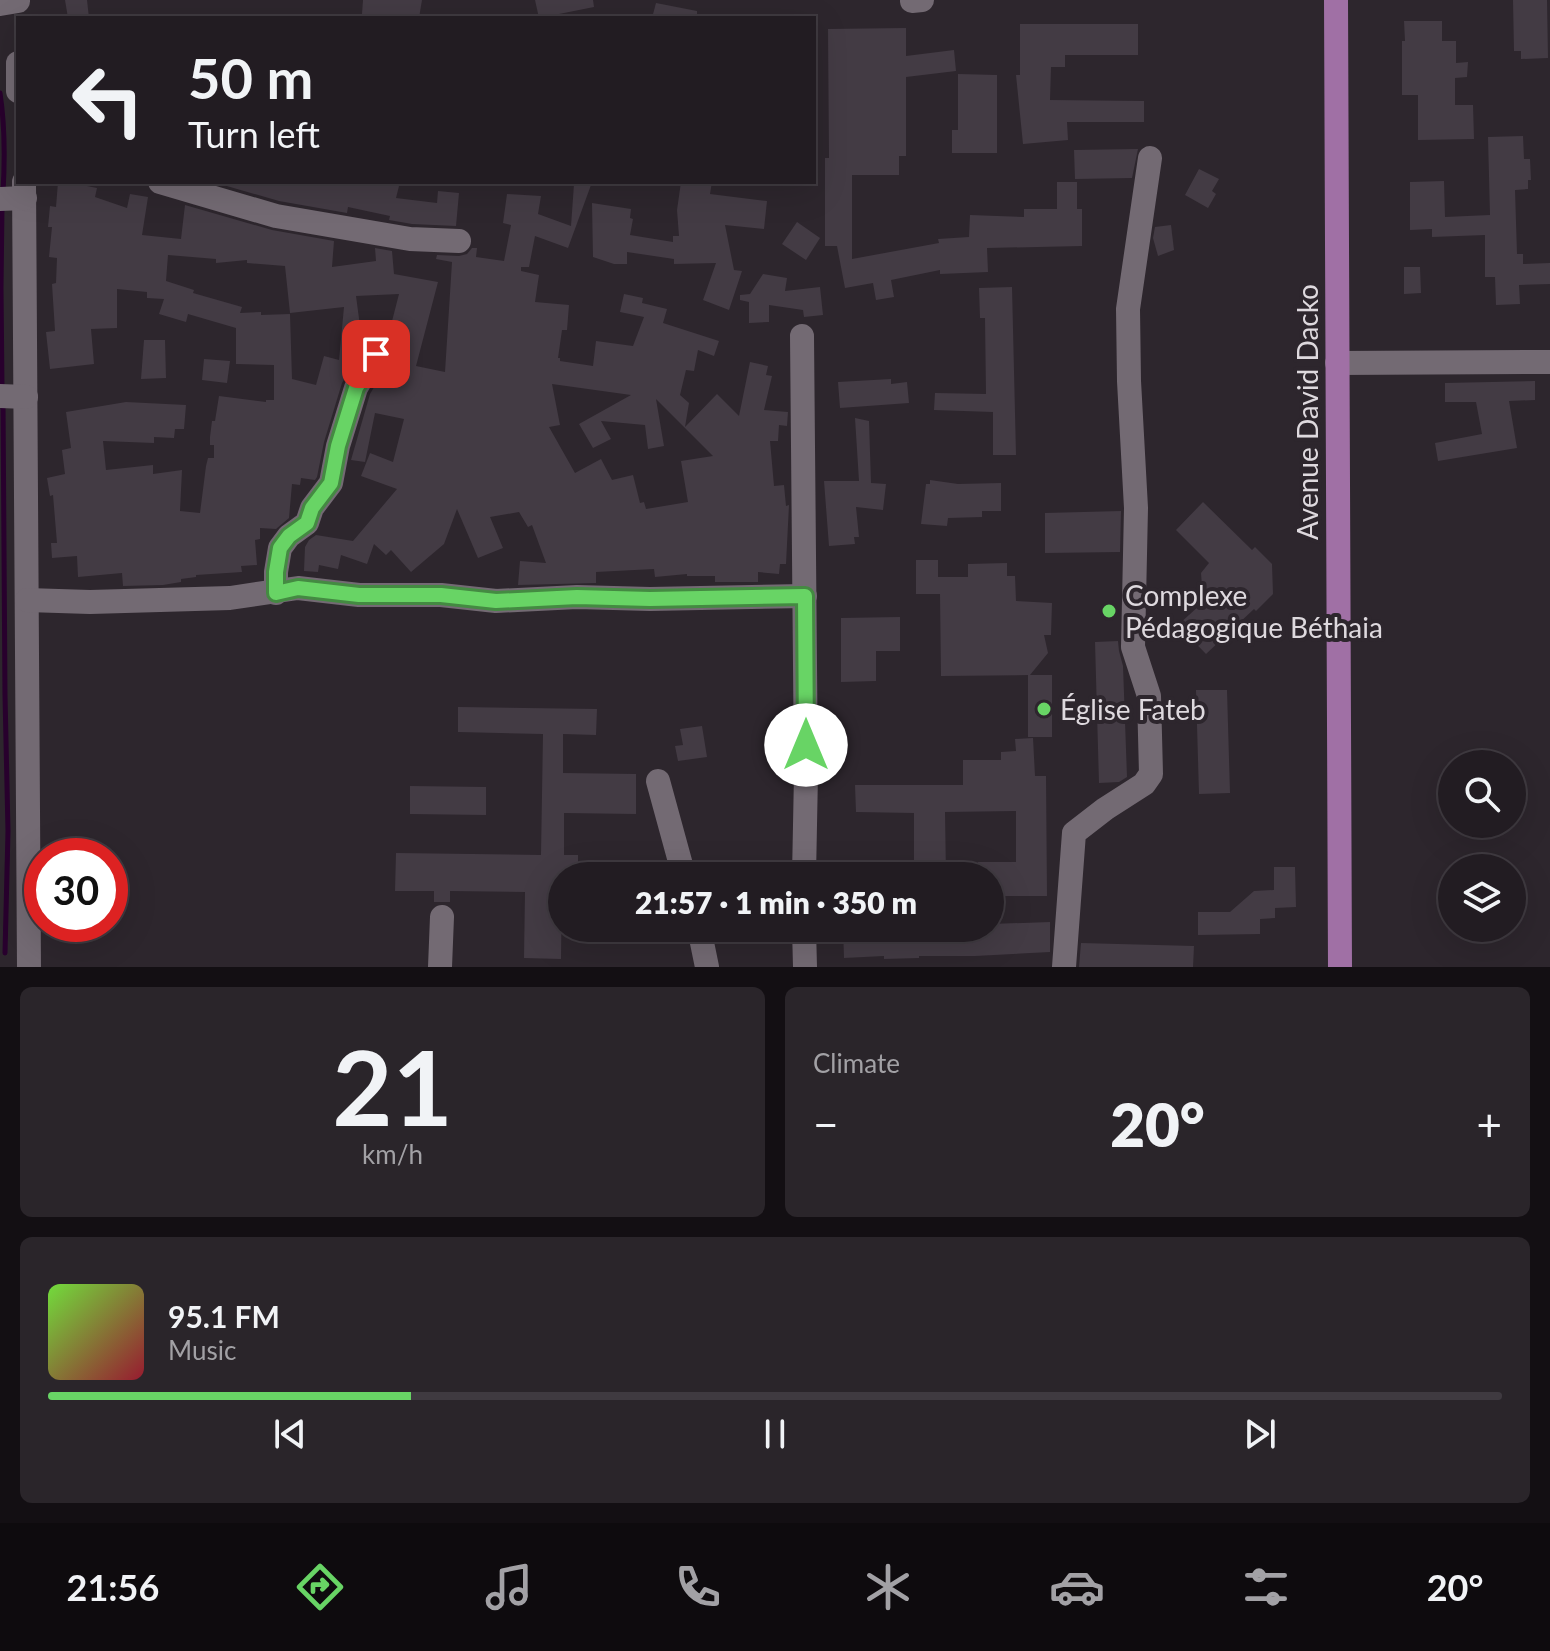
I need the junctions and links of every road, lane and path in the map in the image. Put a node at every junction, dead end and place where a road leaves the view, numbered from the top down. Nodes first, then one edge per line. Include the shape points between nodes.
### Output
1 (1336, 0) edge
2 (1150, 158) dead end
3 (167, 184) edge
4 (24, 190) edge
5 (0, 199) edge
6 (459, 241) dead end
7 (802, 336) dead end
8 (376, 354) dead end
9 (1550, 362) edge
10 (1337, 363) junction
11 (0, 396) edge
12 (26, 397) junction
13 (276, 593) junction
14 (805, 596) junction
15 (27, 600) junction
16 (658, 781) dead end
17 (680, 862) edge
18 (804, 862) edge
19 (442, 917) dead end
20 (702, 942) edge
21 (804, 942) edge
22 (29, 967) edge
23 (440, 967) edge
24 (707, 967) edge
25 (805, 967) edge
26 (1064, 967) edge
27 (1340, 967) edge

1 - 10 main road, Avenue David Dacko
2 - 26 street via 1128,323 1136,508 1133,647 1149,696 1151,774 1074,833
3 - 6 street via 276,216 410,239
4 - 5 street
4 - 12 street
7 - 14 street
8 - 13 street via 356,388 331,483 307,523 280,548
9 - 10 street
10 - 27 main road, Avenue David Dacko
11 - 12 street
12 - 15 street
13 - 14 street via 298,588 496,601
13 - 15 street via 178,600
14 - 18 street
15 - 22 street
16 - 17 street
19 - 23 street
20 - 24 street
21 - 25 street

